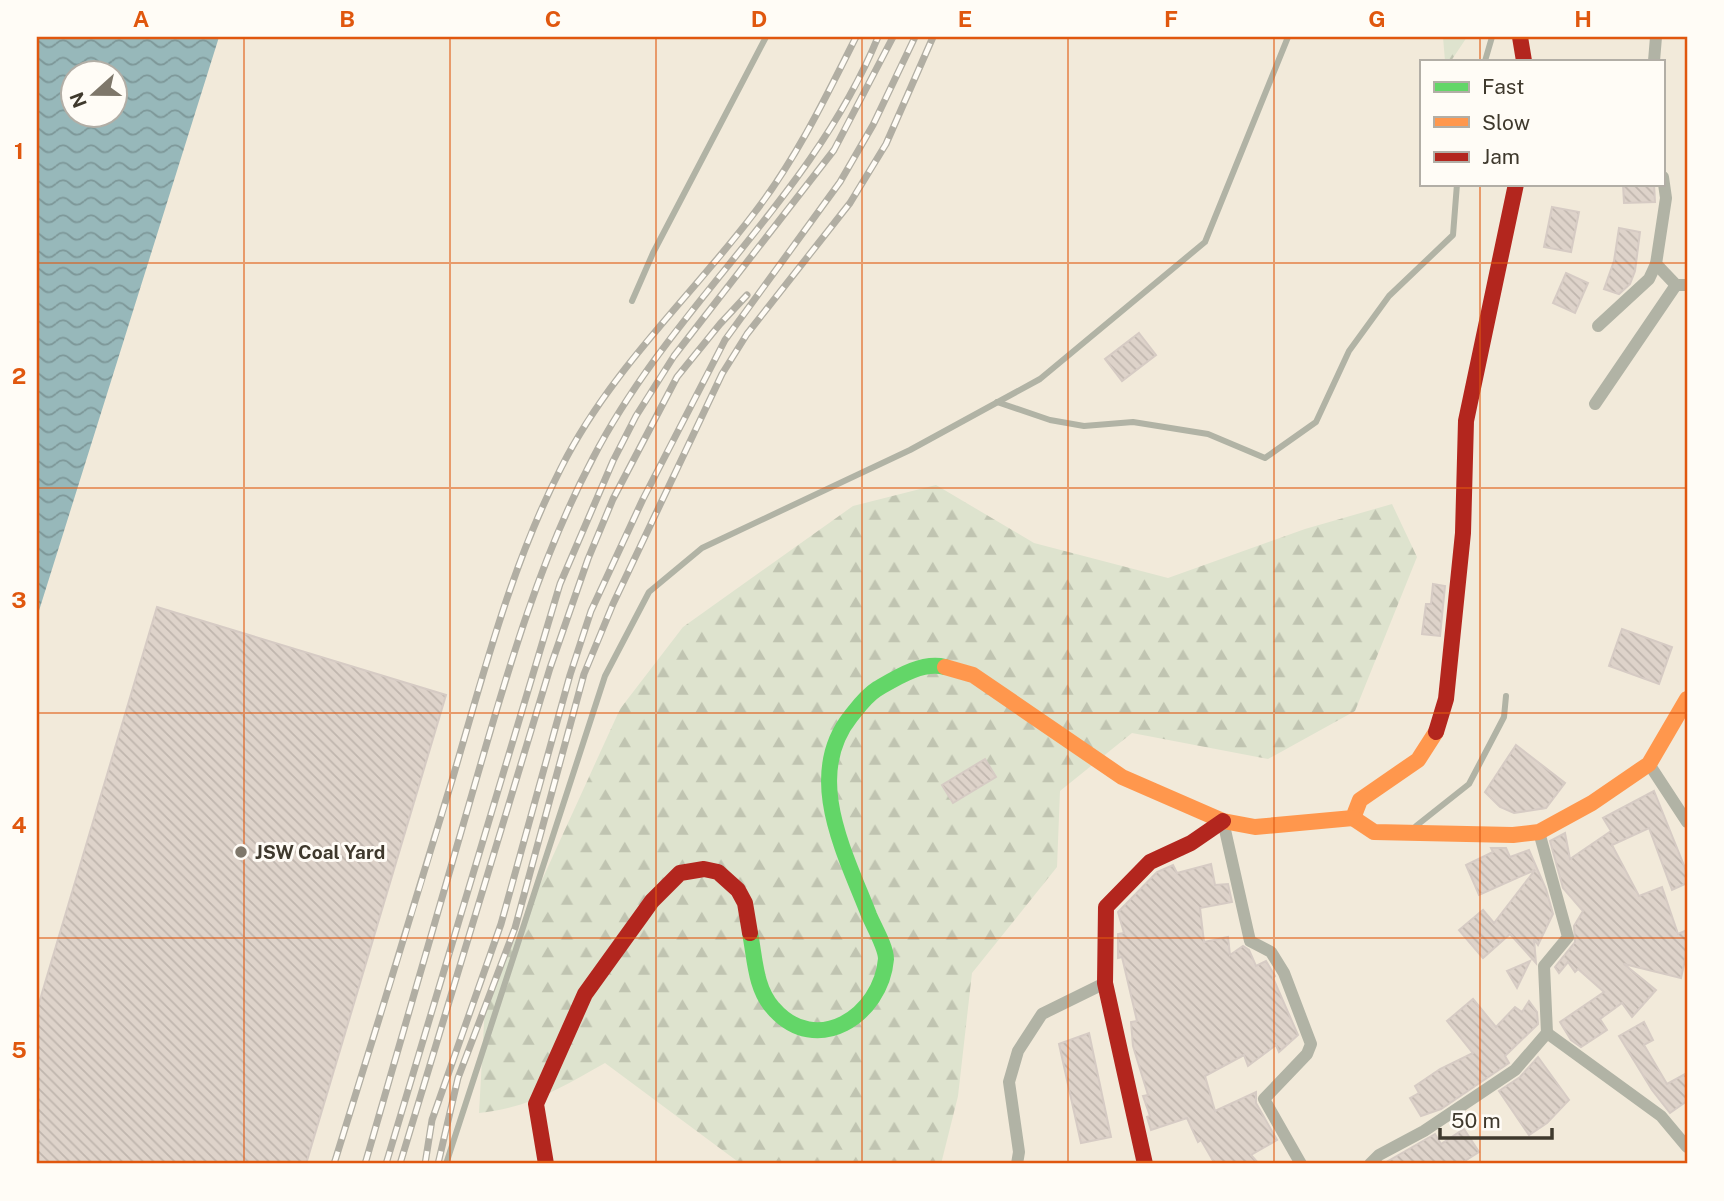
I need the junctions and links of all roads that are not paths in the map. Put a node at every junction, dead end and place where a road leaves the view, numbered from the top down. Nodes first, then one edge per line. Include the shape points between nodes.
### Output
1 (766, 37) edge
2 (1288, 37) edge
3 (1492, 37) edge
4 (1520, 37) edge
5 (1656, 37) edge
6 (1485, 60) edge
7 (1524, 60) edge
8 (1654, 60) edge
9 (1457, 186) edge
10 (1516, 186) edge
11 (1664, 186) edge
12 (1656, 264) junction
13 (1682, 285) edge
14 (632, 301) dead end
15 (1598, 326) dead end
16 (997, 402) junction
17 (1595, 404) dead end
18 (1506, 696) dead end
19 (1687, 699) edge
20 (1649, 764) junction
21 (1353, 818) junction
22 (1223, 821) junction
23 (1687, 822) edge
24 (1409, 832) junction
25 (1539, 832) junction
26 (1105, 983) junction
27 (1546, 1033) junction
28 (1687, 1147) edge
29 (1018, 1158) edge
30 (446, 1164) edge
31 (546, 1164) edge
32 (1026, 1164) edge
33 (1145, 1164) edge
34 (1301, 1164) edge
35 (1370, 1164) edge

1 - 14 lane
2 - 16 lane via 1205,242 1040,379
3 - 6 lane
4 - 7 street
5 - 8 street
9 - 16 lane via 1453,235 1389,296 1349,351 1316,422 1265,458 1208,433 1133,422 1084,426
10 - 21 street via 1466,421 1463,533 1446,699 1436,733 1418,760 1360,800
11 - 12 street
12 - 13 street
12 - 15 street via 1649,279
13 - 17 street
16 - 30 lane via 910,450 702,548 649,592 606,676
18 - 24 lane via 1504,717 1469,784
19 - 20 street
20 - 23 street
20 - 25 street
21 - 22 street via 1255,827
21 - 24 street via 1374,832
22 - 26 street via 1191,843 1150,862 1106,907
22 - 31 street via 1122,777 973,676 937,665 902,674 869,694 836,735 828,780 836,831 886,958 864,1010 847,1024 824,1032 796,1025 773,1009 759,984 745,903 738,890 718,872 680,873 652,901 585,994 536,1104
22 - 34 street via 1250,941 1271,952 1284,973 1311,1044 1264,1099
24 - 25 street
25 - 27 street via 1568,937 1544,966
26 - 29 street via 1042,1014 1018,1051 1009,1082
26 - 33 street
27 - 28 street via 1661,1116
27 - 35 street via 1515,1070
29 - 32 street

